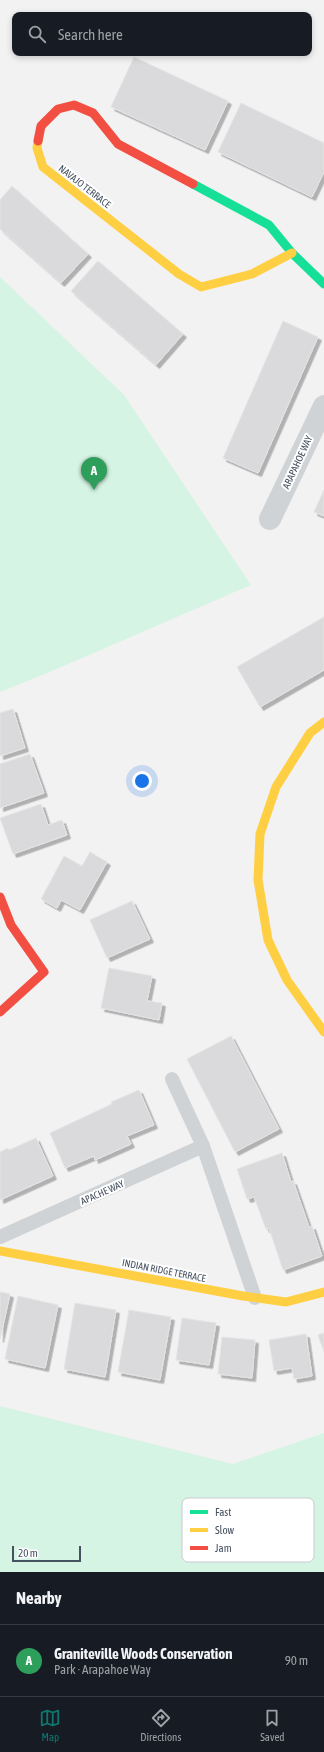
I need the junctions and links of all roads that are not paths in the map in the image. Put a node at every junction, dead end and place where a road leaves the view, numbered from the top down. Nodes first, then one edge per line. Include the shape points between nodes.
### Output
1 (292, 254) junction
2 (324, 284) edge
3 (324, 406) edge
4 (270, 519) dead end
5 (324, 722) edge
6 (0, 897) edge
7 (0, 1012) edge
8 (324, 1032) edge
9 (172, 1079) dead end
10 (204, 1146) junction
11 (0, 1237) edge
12 (0, 1251) edge
13 (324, 1292) edge
14 (255, 1298) junction

1 - 1 street, NAVAJO TERRACE via 269,225 118,144 92,113 74,105 58,109 41,126 37,148 43,167 179,274 201,287 252,274
1 - 2 street, NAVAJO TERRACE
3 - 4 street, ARAPAHOE WAY
5 - 8 street via 310,733 276,787 260,834 258,880 268,940 287,980
6 - 7 street via 11,925 44,972
9 - 10 lane
10 - 11 lane, APACHE WAY
10 - 14 lane
12 - 14 street, INDIAN RIDGE TERRACE
13 - 14 street, INDIAN RIDGE TERRACE via 286,1302

